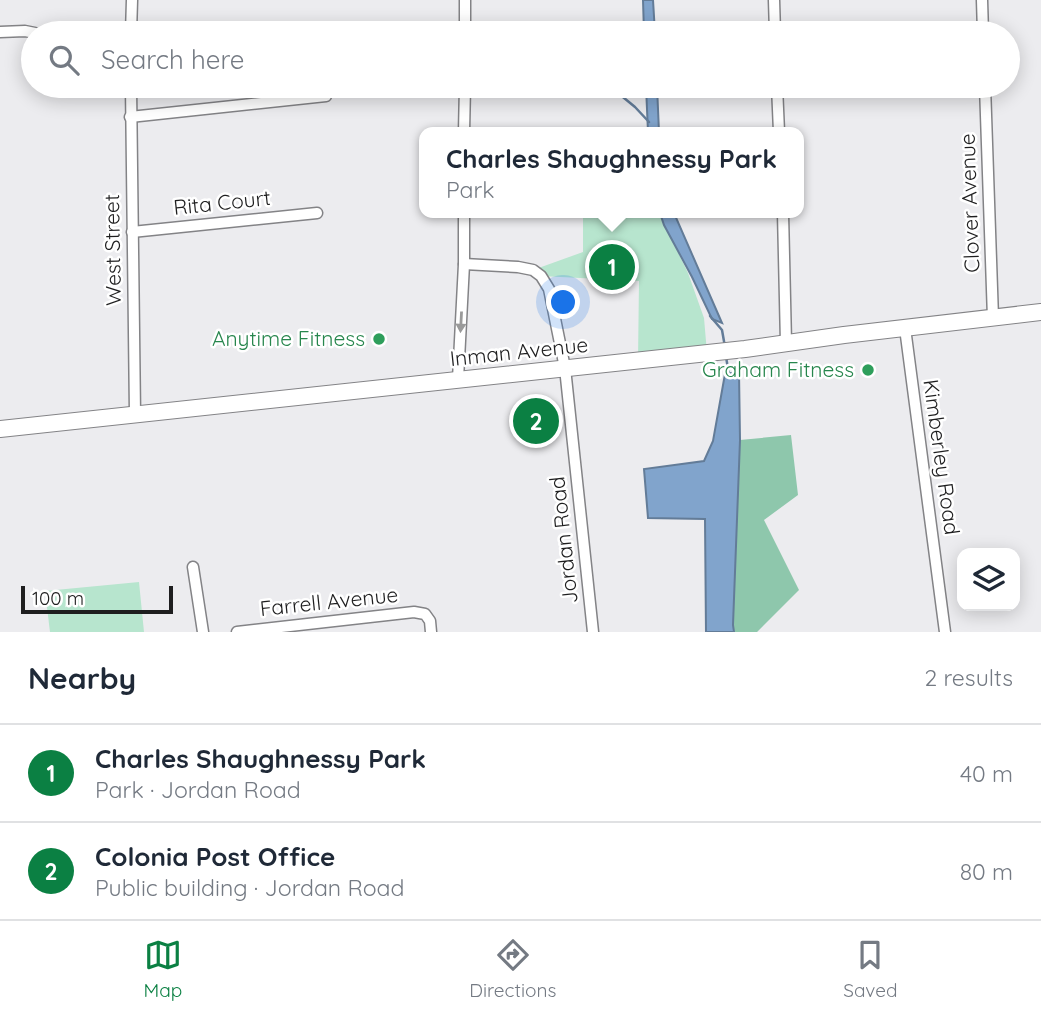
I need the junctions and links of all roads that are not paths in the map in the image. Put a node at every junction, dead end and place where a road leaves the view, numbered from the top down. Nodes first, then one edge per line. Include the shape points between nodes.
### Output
1 (132, 0) edge
2 (465, 0) edge
3 (774, 0) edge
4 (982, 0) edge
5 (131, 21) edge
6 (465, 21) edge
7 (775, 21) edge
8 (983, 21) edge
9 (21, 31) edge
10 (0, 32) edge
11 (131, 98) edge
12 (307, 98) edge
13 (465, 98) edge
14 (778, 98) edge
15 (985, 98) edge
16 (130, 117) junction
17 (464, 127) edge
18 (779, 127) edge
19 (317, 212) dead end
20 (464, 218) edge
21 (783, 218) edge
22 (132, 232) junction
23 (464, 264) junction
24 (1041, 312) edge
25 (993, 318) junction
26 (905, 328) junction
27 (786, 343) junction
28 (565, 368) junction
29 (458, 379) junction
30 (135, 414) junction
31 (0, 429) edge
32 (193, 567) dead end
33 (316, 627) edge
34 (203, 632) edge
35 (237, 632) edge
36 (431, 632) edge
37 (593, 632) edge
38 (945, 632) edge

1 - 5 street
2 - 6 street
3 - 7 street
4 - 8 street
9 - 10 street
11 - 16 street, West Street
12 - 16 street
13 - 17 street
14 - 18 street
15 - 25 street, Clover Avenue
16 - 22 street, West Street
19 - 22 street, Rita Court
20 - 23 street
21 - 27 street
22 - 30 street, West Street
23 - 28 street, Jordan Road via 519,267 541,276 549,289
23 -> 29 street
24 - 25 main road, Inman Avenue
25 - 26 main road, Inman Avenue
26 - 27 main road, Inman Avenue
26 - 38 street, Kimberley Road
27 - 28 main road, Inman Avenue
28 - 29 main road, Inman Avenue
28 - 37 street, Jordan Road
29 - 30 main road, Inman Avenue
30 - 31 main road, Inman Avenue
32 - 34 street
33 - 35 street, Farrell Avenue
33 - 36 street, Farrell Avenue via 414,612 425,614

